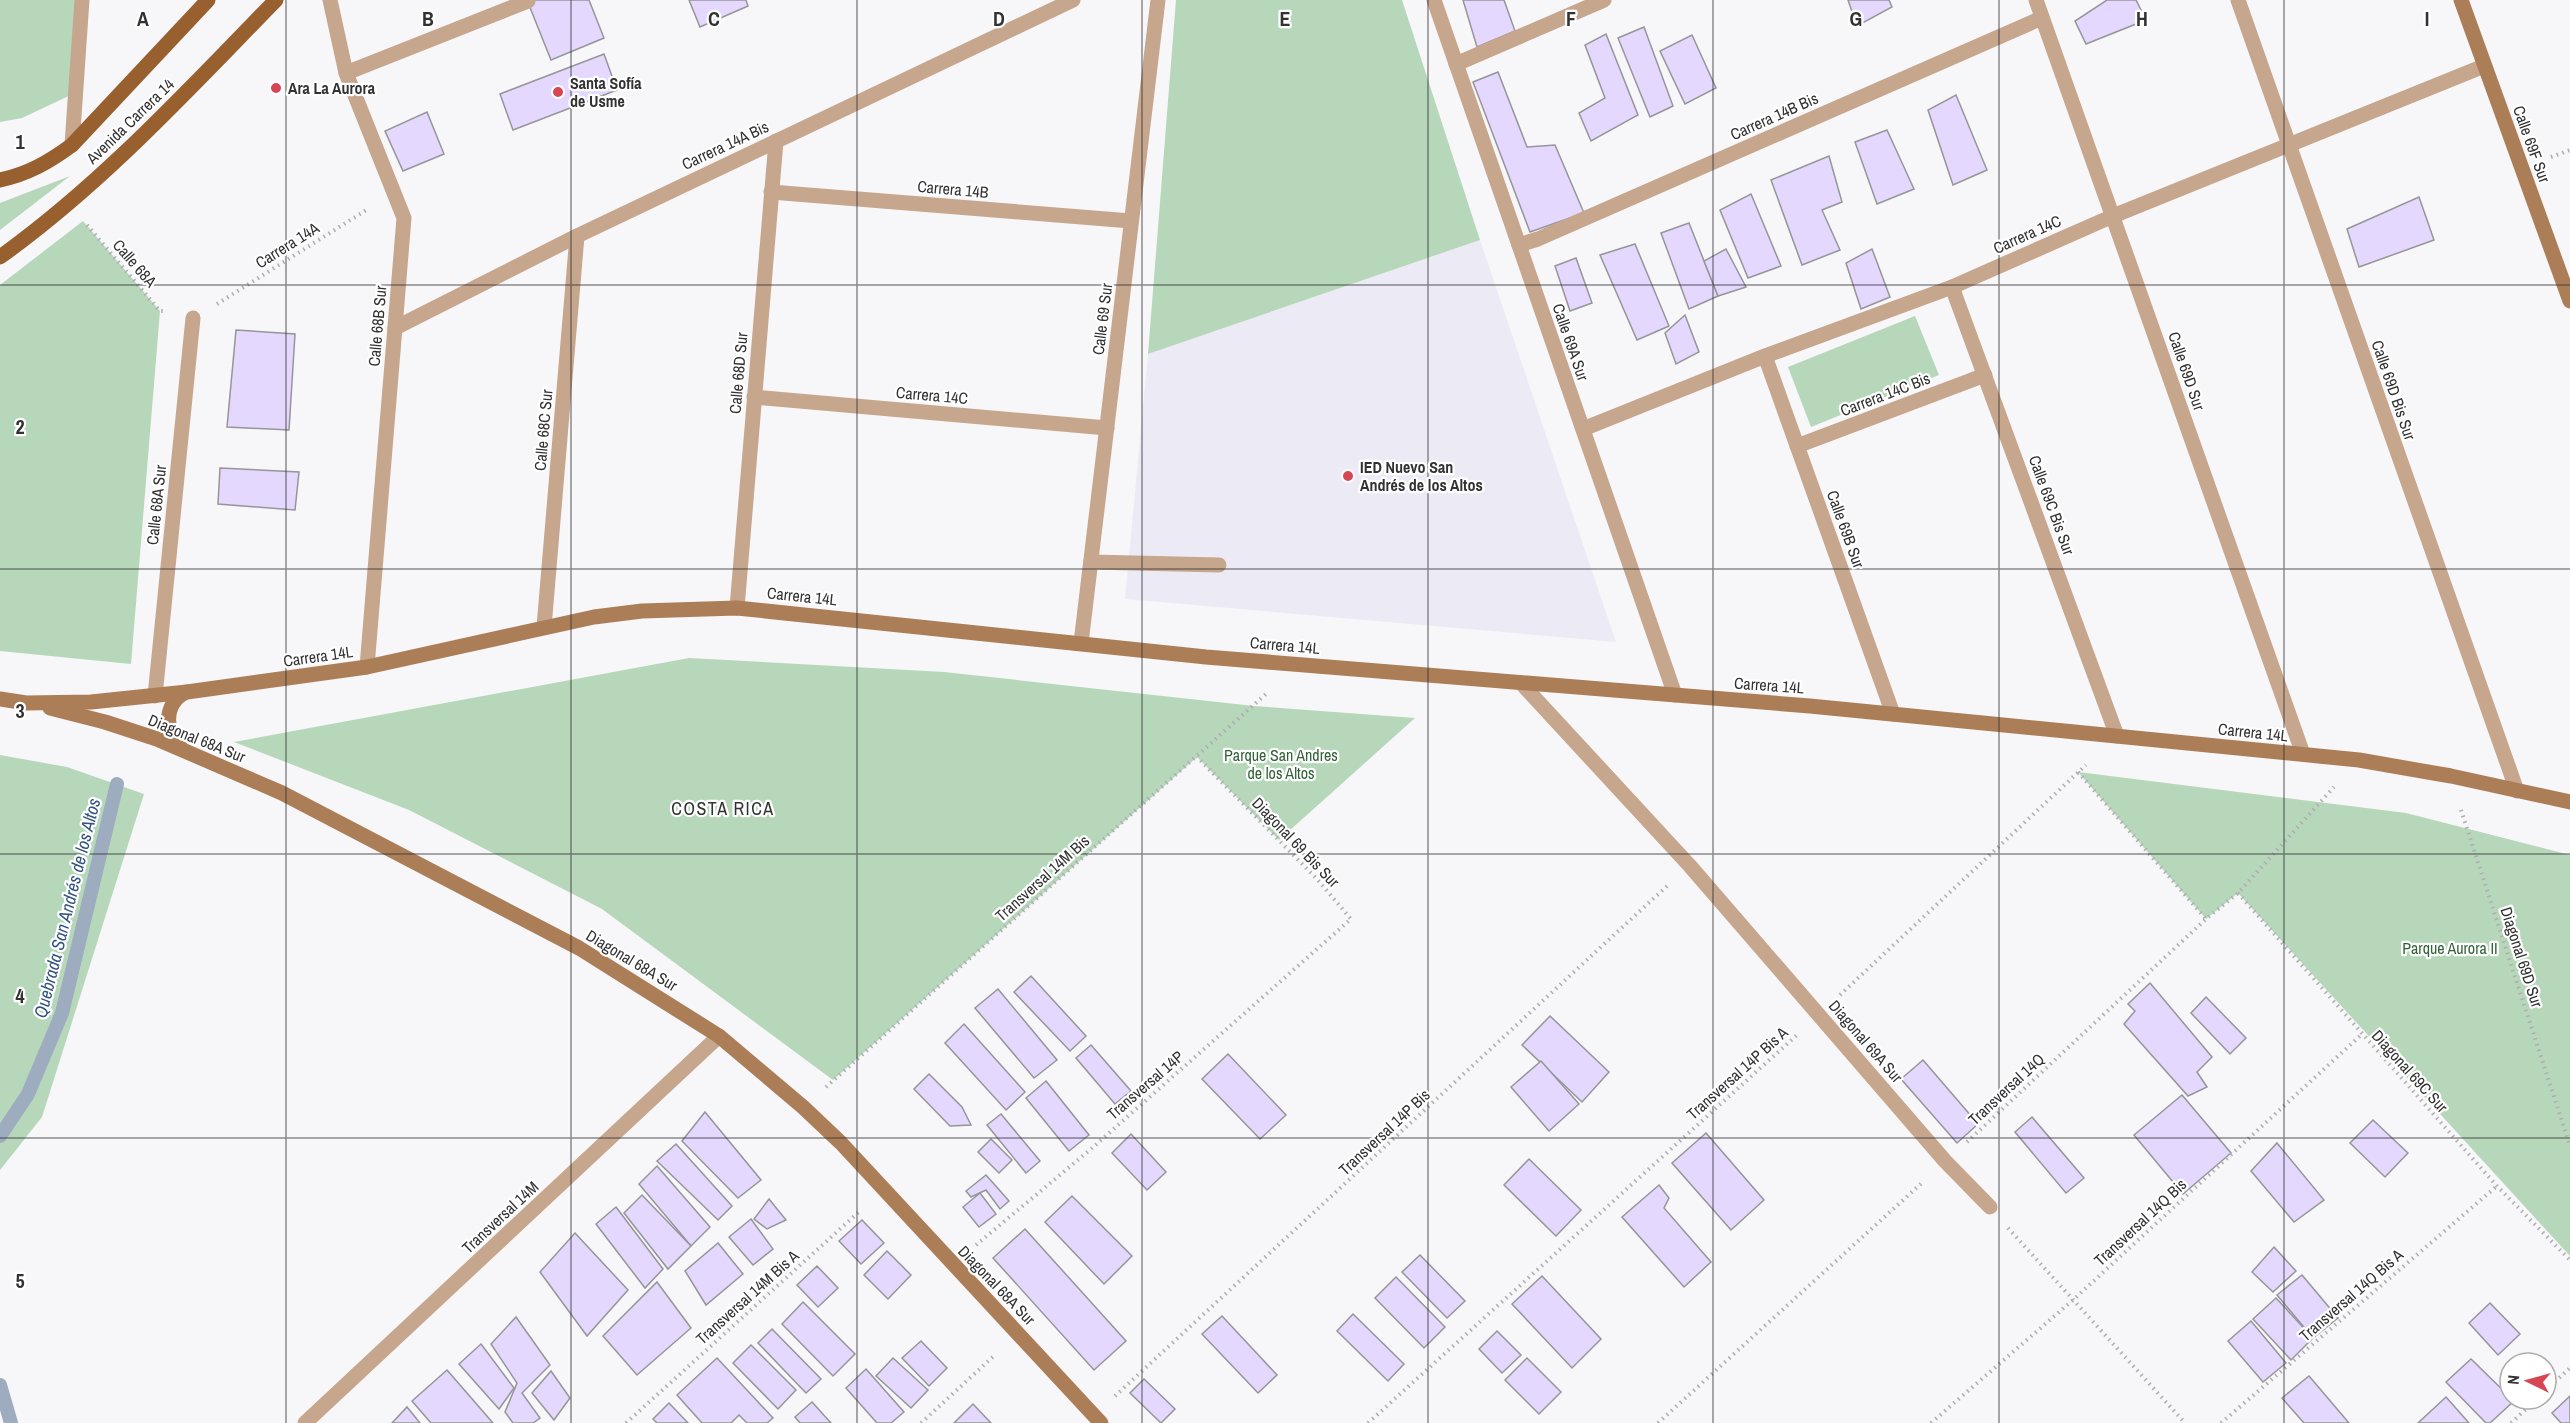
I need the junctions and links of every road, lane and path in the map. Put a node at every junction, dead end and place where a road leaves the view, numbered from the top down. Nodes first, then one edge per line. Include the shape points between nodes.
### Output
1 (82, 0) edge
2 (208, 0) edge
3 (276, 0) edge
4 (330, 0) edge
5 (1073, 0) edge
6 (1158, 0) edge
7 (1434, 0) edge
8 (1604, 0) edge
9 (2036, 0) edge
10 (2238, 0) edge
11 (2461, 0) edge
12 (528, 1) edge
13 (2043, 18) junction
14 (1456, 64) junction
15 (2484, 66) junction
16 (346, 73) junction
17 (776, 141) junction
18 (72, 145) junction
19 (2289, 145) junction
20 (0, 180) edge
21 (394, 192) junction
22 (771, 192) junction
23 (69, 204) junction
24 (2113, 216) junction
25 (1131, 221) junction
26 (577, 236) junction
27 (1518, 245) junction
28 (0, 257) edge
29 (1952, 287) junction
30 (2570, 301) edge
31 (194, 318) junction
32 (395, 327) junction
33 (1765, 356) junction
34 (1985, 375) junction
35 (754, 397) junction
36 (1107, 428) junction
37 (1583, 429) junction
38 (1797, 446) junction
39 (1091, 562) junction
40 (1219, 565) dead end
41 (737, 608) junction
42 (544, 627) junction
43 (1081, 643) junction
44 (1295, 664) junction
45 (367, 667) junction
46 (1521, 683) junction
47 (187, 692) junction
48 (1675, 695) junction
49 (155, 696) junction
50 (0, 699) edge
51 (26, 703) junction
52 (1893, 714) junction
53 (2117, 736) junction
54 (182, 749) junction
55 (2303, 754) junction
56 (1197, 757) junction
57 (2359, 760) junction
58 (2078, 772) junction
59 (2451, 776) junction
60 (2517, 791) junction
61 (2570, 802) edge
62 (1690, 866) junction
63 (2238, 893) junction
64 (1351, 919) joint
65 (2206, 919) junction
66 (1820, 1014) junction
67 (2361, 1035) junction
68 (719, 1036) junction
69 (803, 1107) junction
70 (2570, 1146) edge
71 (1945, 1161) junction
72 (2497, 1186) junction
73 (883, 1190) junction
74 (1990, 1207) joint
75 (2570, 1260) edge
76 (953, 1265) junction
77 (2073, 1299) junction
78 (1018, 1333) junction
79 (2570, 1368) edge
80 (2558, 1379) edge
81 (2524, 1411) edge
82 (1098, 1419) edge
83 (305, 1423) edge
84 (626, 1423) edge
85 (921, 1423) edge
86 (1368, 1423) edge
87 (1658, 1423) edge
88 (1931, 1423) edge
89 (2185, 1423) edge
90 (2221, 1423) edge
91 (2511, 1423) edge

1 - 18 street
2 - 18 main road, Avenida Carrera 14
3 - 23 main road, Avenida Carrera 14
4 - 16 street, Calle 68B Sur
5 - 17 street, Carrera 14A Bis
6 - 25 street, Calle 69 Sur
7 - 14 street, Calle 69A Sur
8 - 14 street
9 - 13 street, Calle 69D Sur
10 - 19 street, Calle 69D Bis Sur
11 - 15 street, Calle 69F Sur
12 - 16 street
13 - 24 street, Calle 69D Sur
13 - 27 street, Carrera 14B Bis
14 - 27 street, Calle 69A Sur
15 - 19 street, Carrera 14C
15 - 30 street, Calle 69F Sur
16 - 21 street, Calle 68B Sur
17 - 22 street, Calle 68D Sur
17 - 26 street, Carrera 14A Bis
18 - 20 main road, Avenida Carrera 14 via 31,171
19 - 24 street, Carrera 14C
19 - 60 street, Calle 69D Bis Sur
21 - 31 path, Carrera 14A
21 - 32 street, Calle 68B Sur via 404,218
22 - 25 street, Carrera 14B
22 - 35 street, Calle 68D Sur
23 - 28 main road, Avenida Carrera 14
23 - 31 path, Calle 68A via 160,310
24 - 29 street, Carrera 14C
24 - 55 street, Calle 69D Sur
25 - 36 street, Calle 69 Sur
26 - 32 street, Carrera 14A Bis
26 - 42 street, Calle 68C Sur
27 - 37 street, Calle 69A Sur
29 - 33 street, Carrera 14C
29 - 34 street, Calle 69C Bis Sur
31 - 49 street, Calle 68A Sur
32 - 45 street, Calle 68B Sur
33 - 37 street, Carrera 14C
33 - 38 street, Calle 69B Sur
34 - 38 street, Carrera 14C Bis
34 - 53 street, Calle 69C Bis Sur
35 - 36 street, Carrera 14C
35 - 41 street, Calle 68D Sur
36 - 39 street, Calle 69 Sur
37 - 48 street, Calle 69A Sur
38 - 52 street, Calle 69B Sur
39 - 40 street
39 - 43 street, Calle 69 Sur
41 - 42 street, Carrera 14L via 642,611
41 - 43 street, Carrera 14L
42 - 45 street, Carrera 14L
43 - 44 street, Carrera 14L
44 - 46 street, Carrera 14L
44 - 56 path, Transversal 14M Bis
45 - 47 street, Carrera 14L
46 - 48 street, Carrera 14L
46 - 62 street, Diagonal 69A Sur
47 - 49 street, Carrera 14L
47 - 54 street via 177,699 169,717 171,735
48 - 52 street, Carrera 14L
49 - 51 street, Carrera 14L
50 - 51 street, Carrera 14L
51 - 54 street, Diagonal 68A Sur via 105,722
52 - 53 street, Carrera 14L
53 - 55 street, Carrera 14L
53 - 58 path, Transversal 14P Bis A
54 - 68 street, Diagonal 68A Sur via 282,793 579,948
55 - 57 street, Carrera 14L
56 - 64 path, Diagonal 69 Bis Sur
56 - 69 path, Transversal 14M Bis
57 - 59 street, Carrera 14L
57 - 63 path, Transversal 14Q
58 - 65 path
58 - 66 path, Transversal 14P Bis A
59 - 60 street, Carrera 14L
59 - 70 path, Diagonal 69D Sur
60 - 61 street, Carrera 14L
62 - 66 street, Diagonal 69A Sur
62 - 82 path, Transversal 14P Bis
63 - 65 path, Transversal 14Q
63 - 67 path, Diagonal 69C Sur
64 - 76 path, Transversal 14P
65 - 71 path, Transversal 14Q
66 - 71 street, Diagonal 69A Sur
66 - 86 path, Transversal 14P Bis A
67 - 72 path, Diagonal 69C Sur
67 - 77 path, Transversal 14Q Bis
68 - 69 street, Diagonal 68A Sur
68 - 83 street, Transversal 14M
69 - 73 street, Diagonal 68A Sur
71 - 74 street, Diagonal 69A Sur
71 - 87 path, Transversal 14Q
72 - 75 path, Diagonal 69C Sur
72 - 90 path, Transversal 14Q Bis A
73 - 76 street, Diagonal 68A Sur
73 - 84 path, Transversal 14M Bis A
74 - 77 path
76 - 78 street, Diagonal 68A Sur
77 - 88 path, Transversal 14Q Bis
77 - 89 path
78 - 82 street, Diagonal 68A Sur
78 - 85 path
79 - 80 path
81 - 91 path

